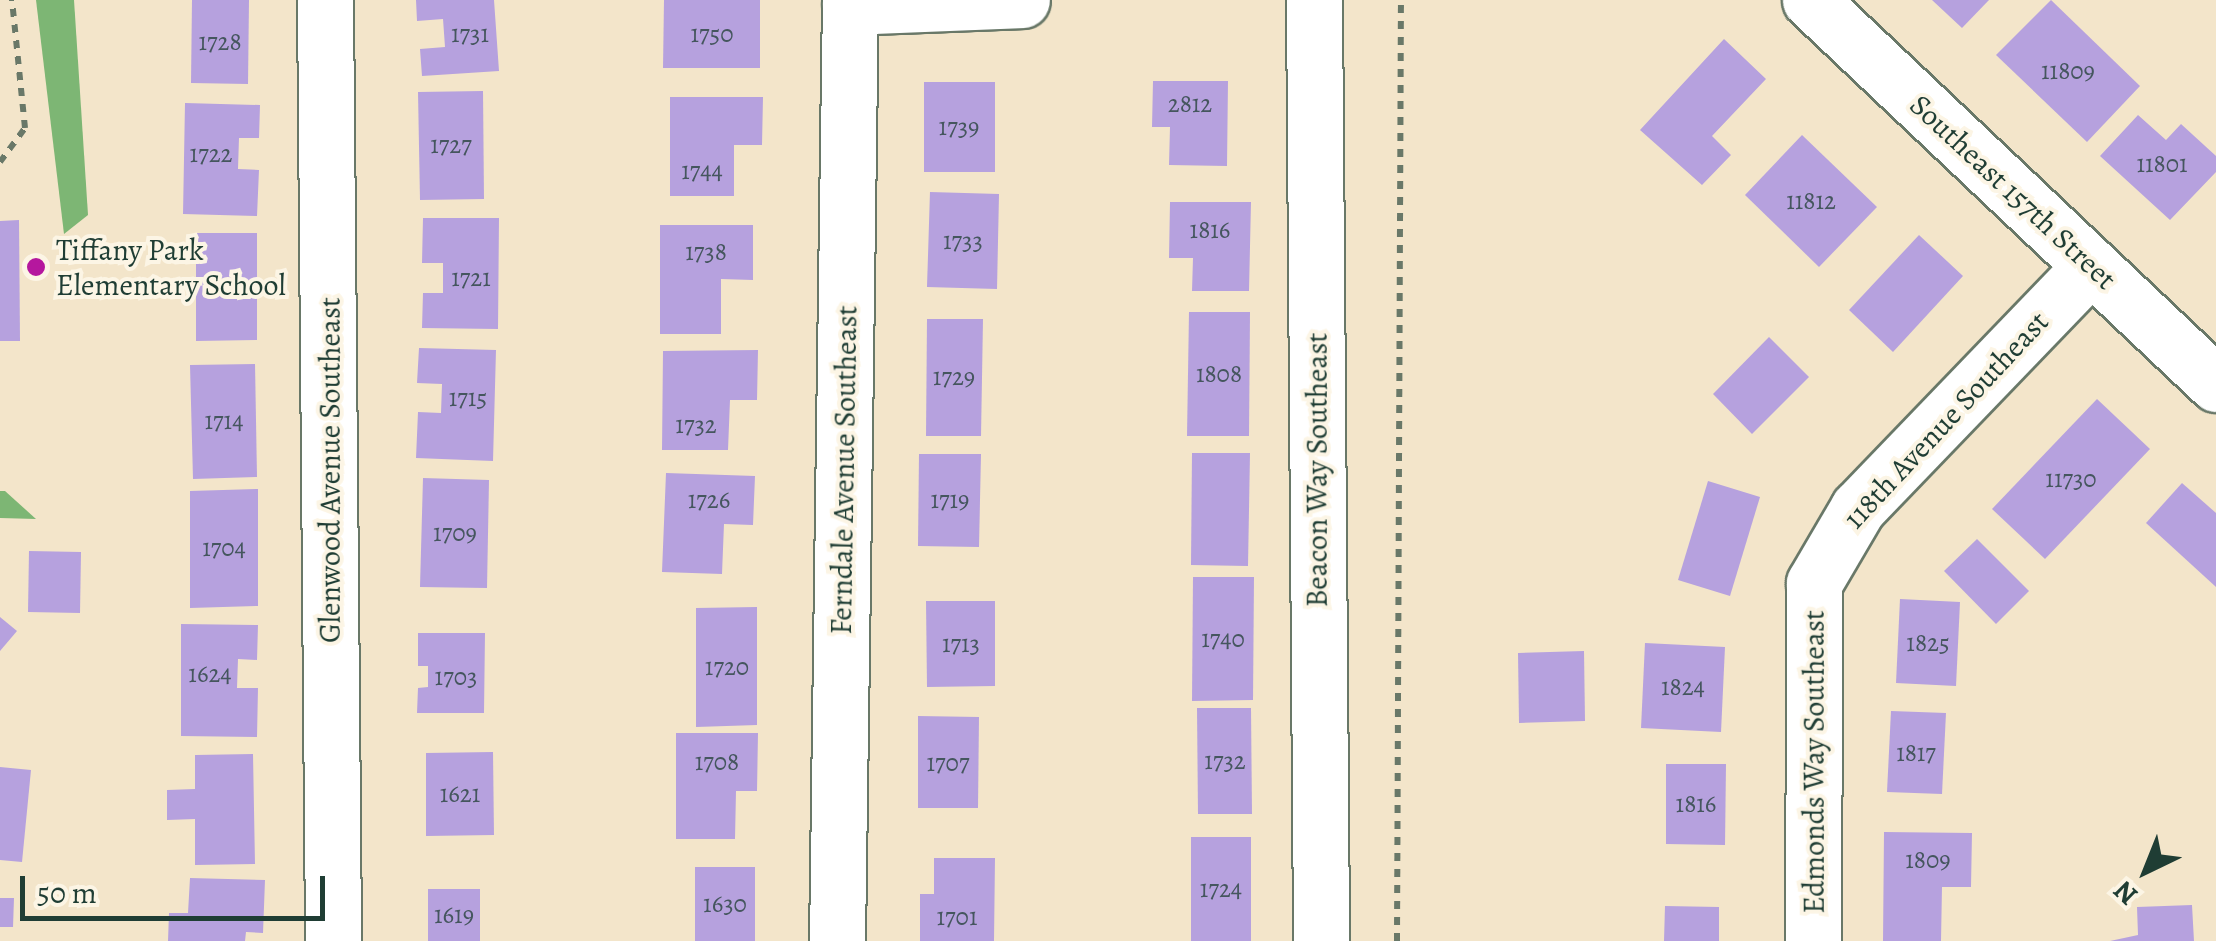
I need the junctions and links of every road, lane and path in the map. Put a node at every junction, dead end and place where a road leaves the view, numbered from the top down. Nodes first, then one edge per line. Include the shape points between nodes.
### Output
1 (12, 0) edge
2 (324, 0) edge
3 (1022, 0) edge
4 (1314, 0) edge
5 (1401, 0) edge
6 (1810, 0) edge
7 (850, 4) edge
8 (0, 162) edge
9 (2092, 266) junction
10 (2216, 384) edge
11 (1814, 584) joint
12 (332, 941) edge
13 (837, 941) edge
14 (1321, 941) edge
15 (1397, 941) edge
16 (1813, 941) edge

1 - 8 path via 25,128
2 - 12 street, Glenwood Avenue Southeast
3 - 7 street
4 - 14 street, Beacon Way Southeast
5 - 15 path
6 - 9 street, Southeast 157th Street
7 - 13 street, Ferndale Avenue Southeast
9 - 10 street, Southeast 157th Street
9 - 11 street, 118th Avenue Southeast via 1858,508
11 - 16 street, Edmonds Way Southeast

